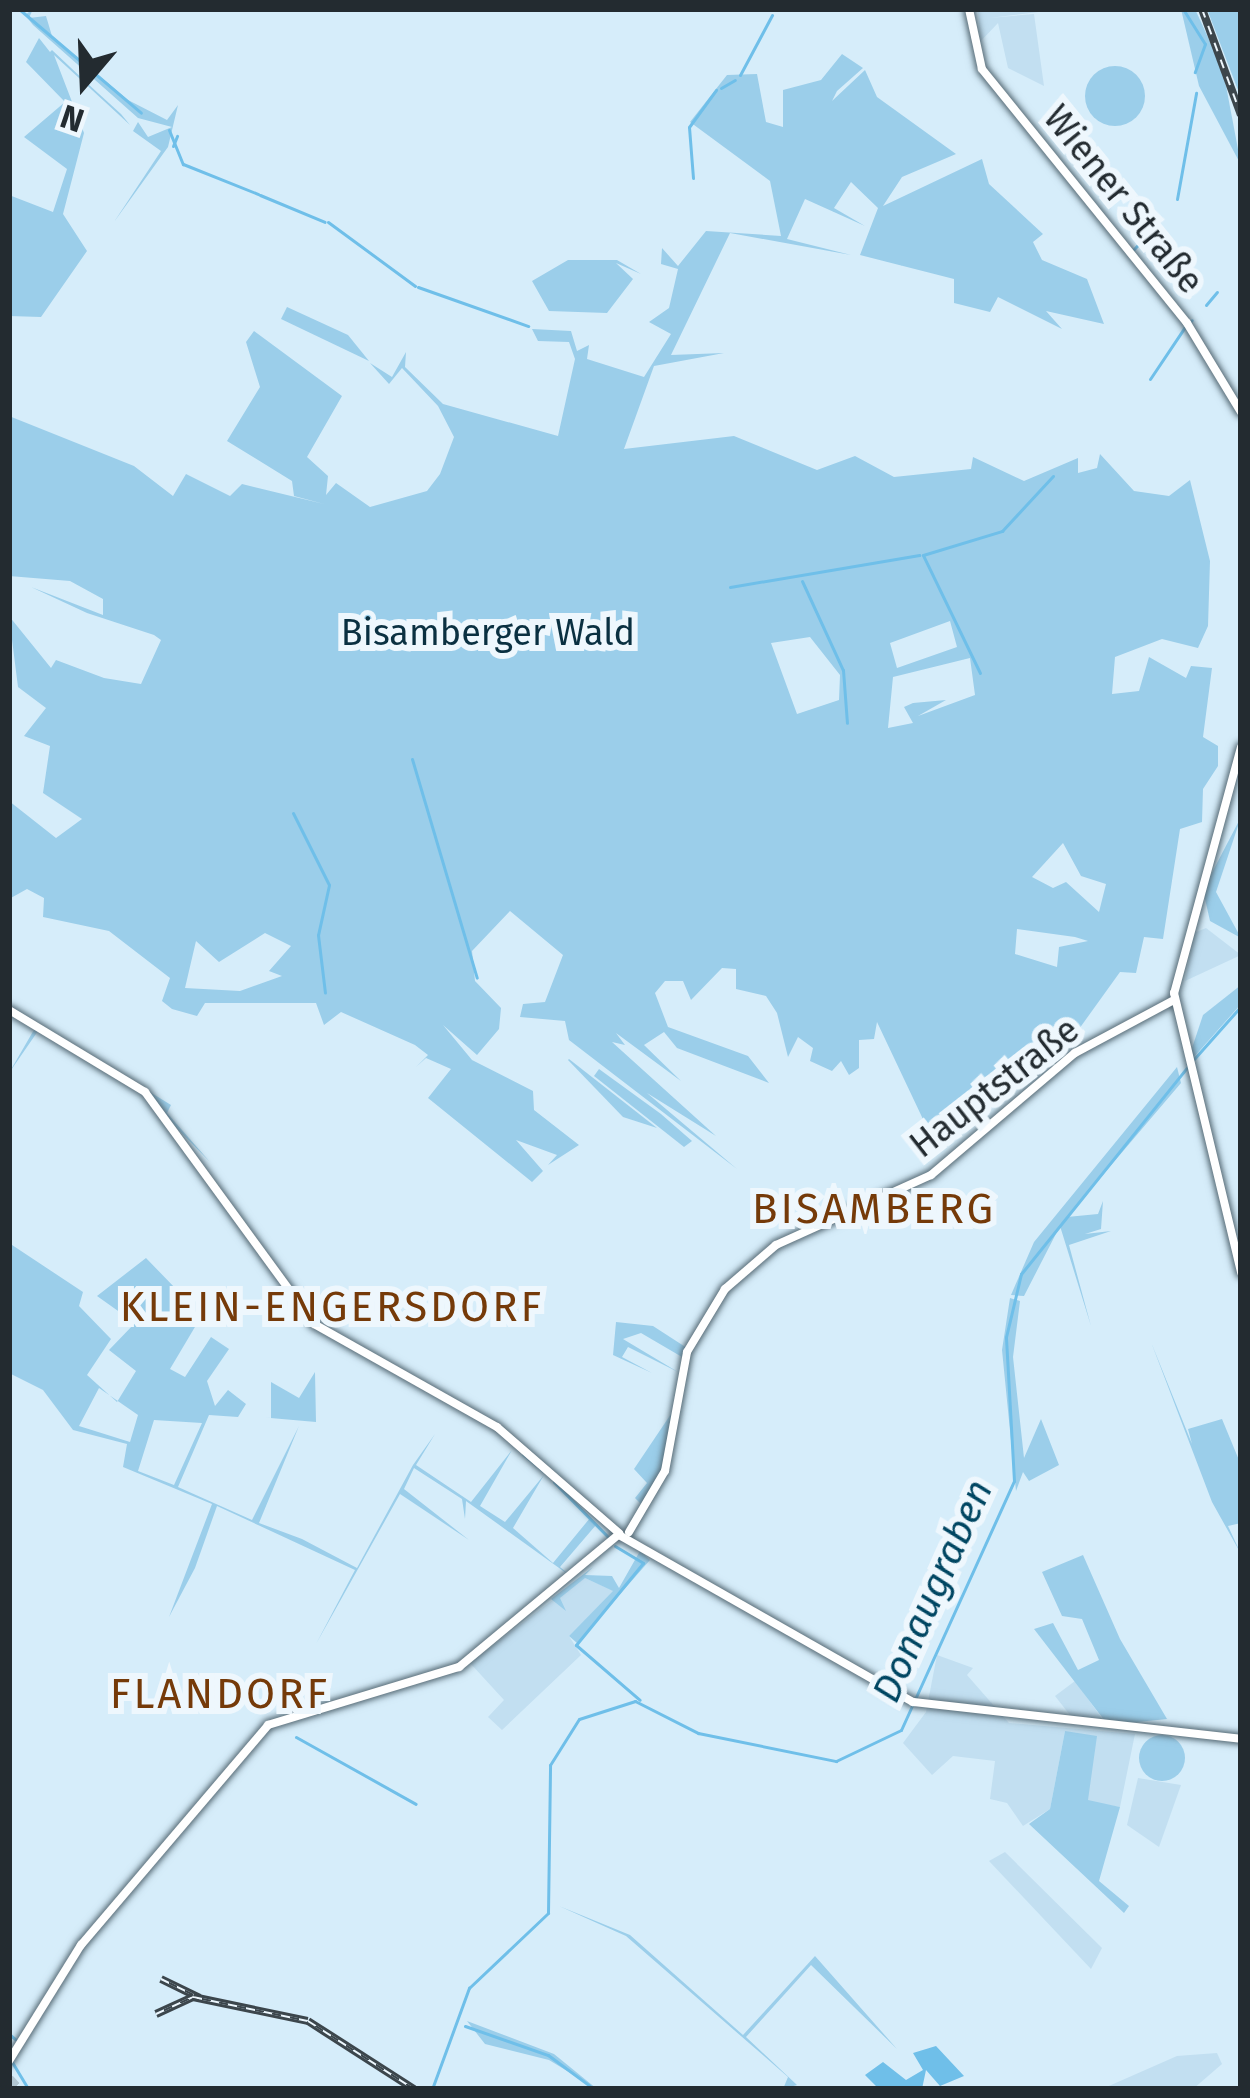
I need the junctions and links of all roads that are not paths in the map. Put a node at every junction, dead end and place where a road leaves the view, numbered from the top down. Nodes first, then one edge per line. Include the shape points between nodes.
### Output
1 (969, 11) edge
2 (1241, 412) edge
3 (1241, 747) edge
4 (1174, 998) junction
5 (9, 1010) edge
6 (1241, 1273) edge
7 (624, 1534) junction
8 (1241, 1739) edge
9 (9, 2061) edge

1 - 2 main road, Wiener Straße via 976,57 1187,323
3 - 4 main road
4 - 6 main road via 1187,1079
4 - 7 main road, Hauptstraße via 1075,1053 930,1176 770,1248 714,1302 683,1364 663,1477
5 - 7 main road via 137,1085 207,1166 238,1230 314,1324 499,1427
7 - 8 main road via 917,1703 1093,1730 1193,1728
7 - 9 main road via 468,1661 273,1723 107,1911

